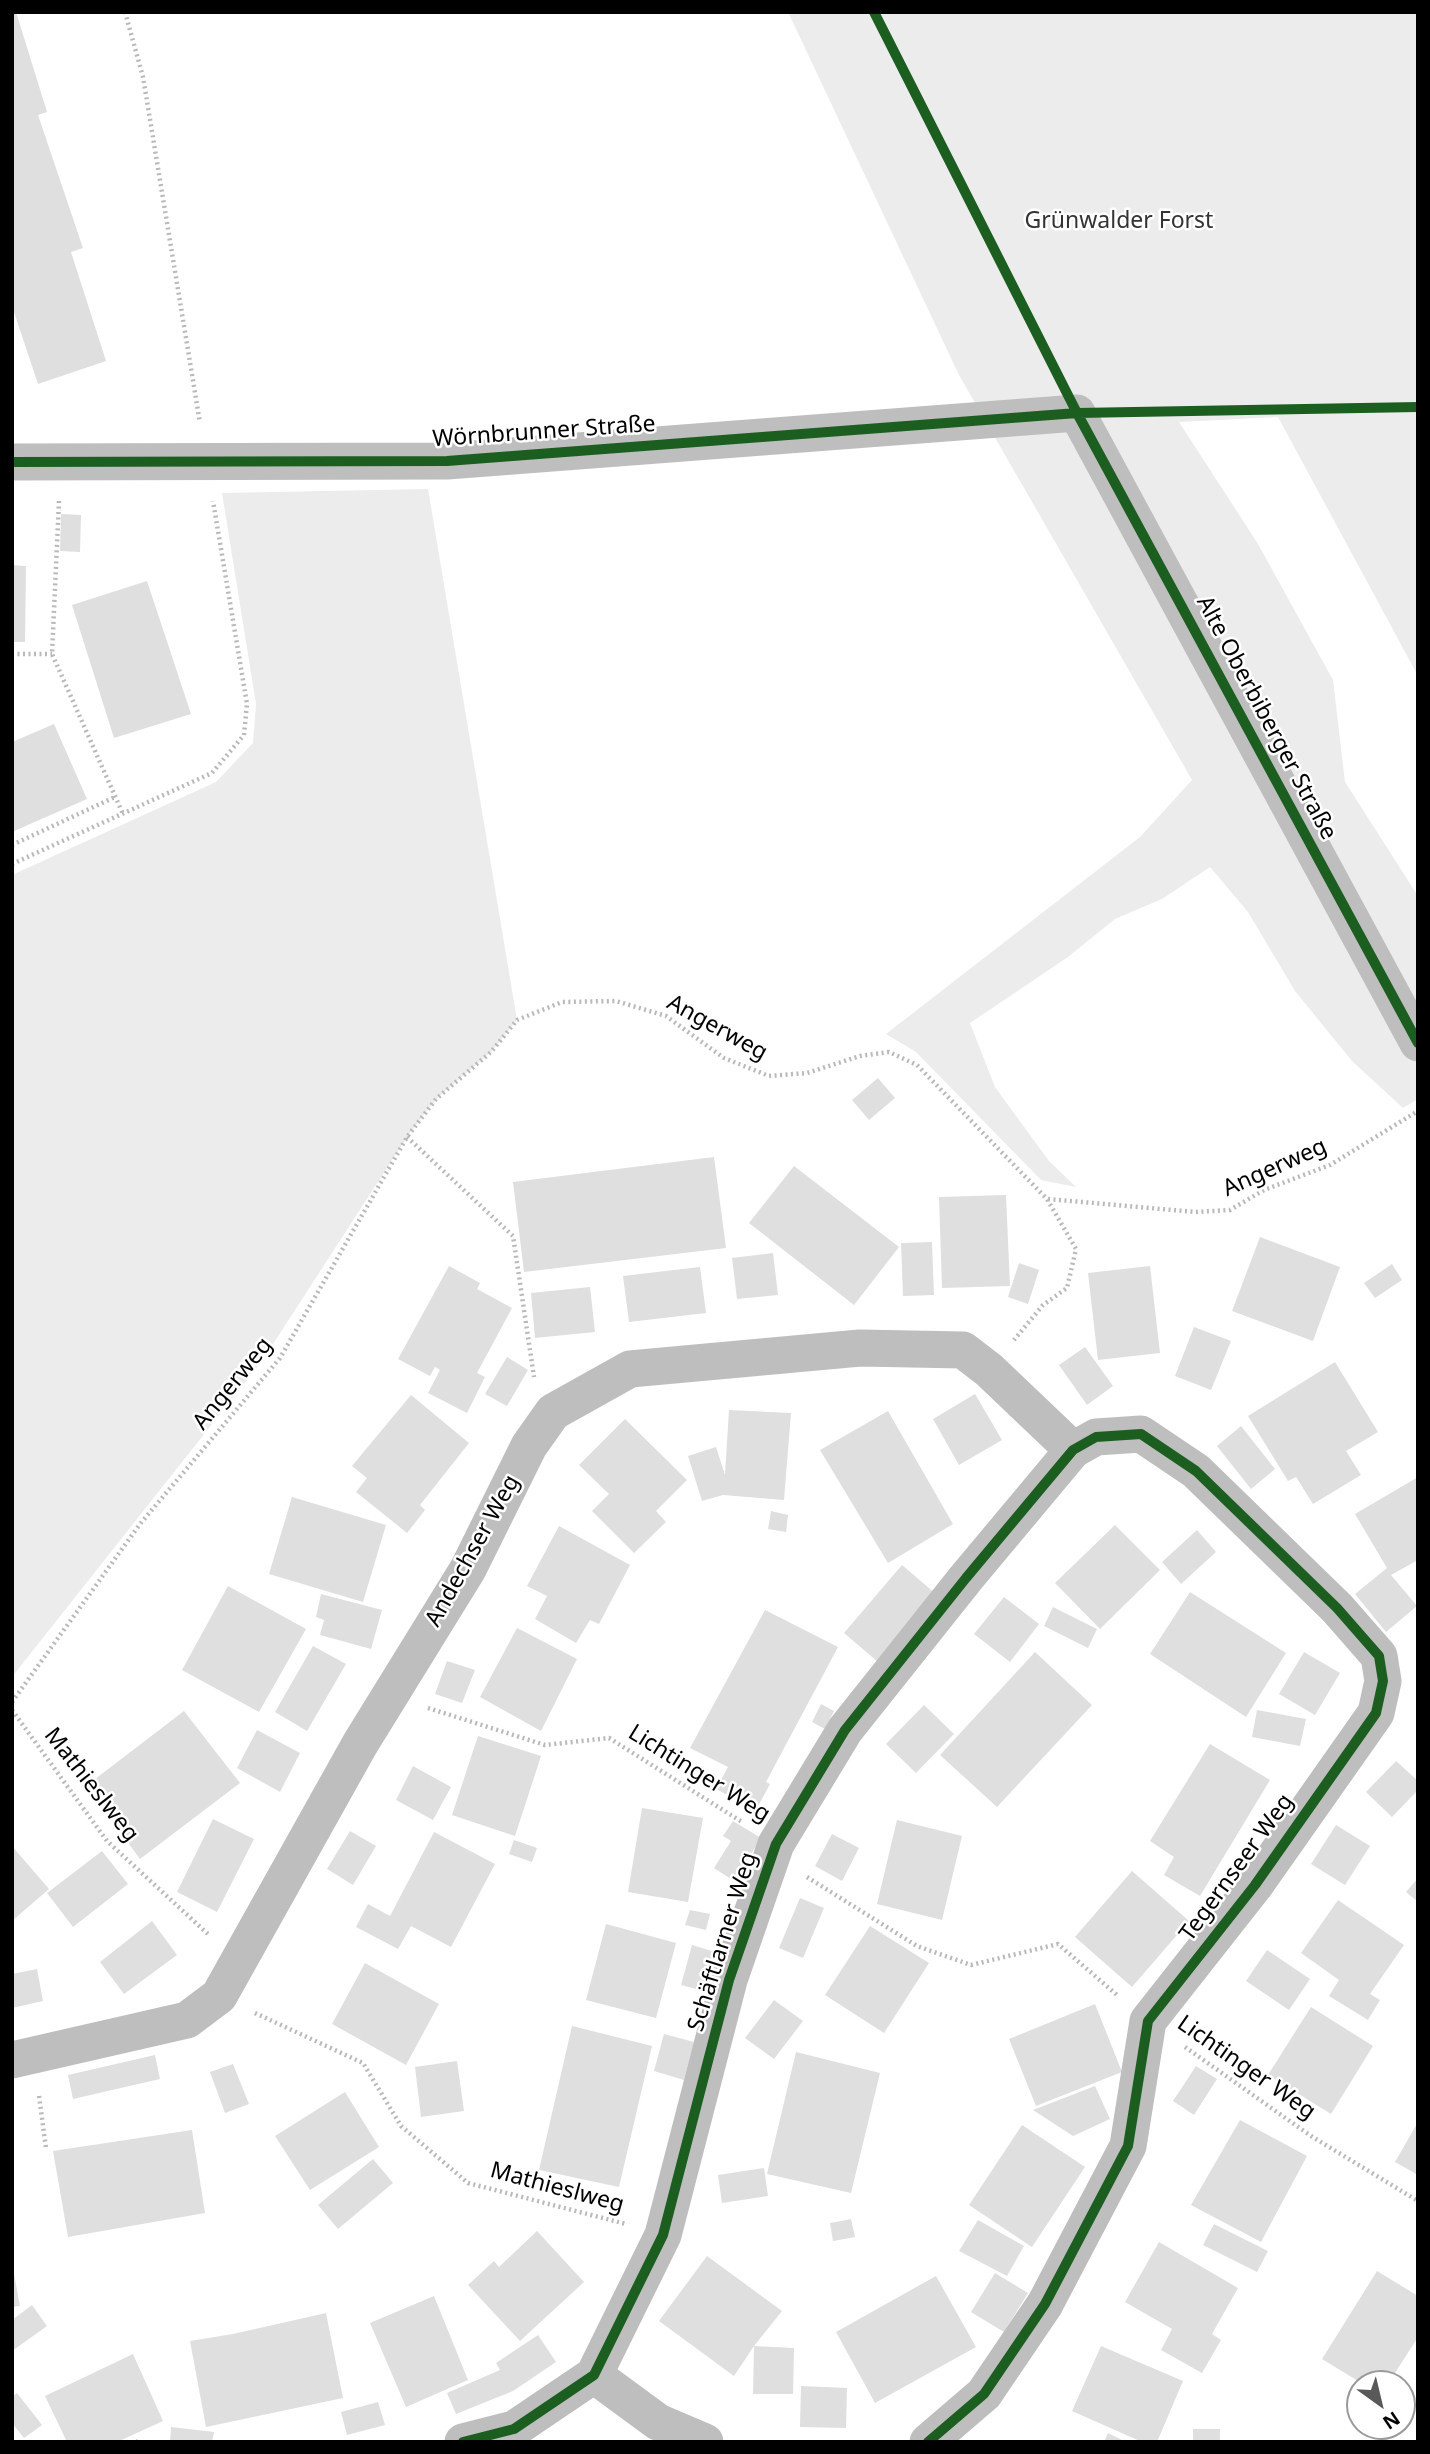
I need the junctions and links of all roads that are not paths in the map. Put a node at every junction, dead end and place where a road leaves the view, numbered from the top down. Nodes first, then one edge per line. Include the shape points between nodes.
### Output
1 (1077, 413) joint
2 (12, 462) edge
3 (1418, 1043) edge
4 (1073, 1450) junction
5 (23, 2058) edge
6 (594, 2375) junction
7 (463, 2442) edge
8 (705, 2442) edge
9 (928, 2442) edge

1 - 2 street, Wörnbrunner Straße via 447,461
1 - 3 street, Alte Oberbiberger Straße
4 - 5 street, Andechser Weg via 964,1350 860,1348 630,1369 553,1412 529,1446 468,1569 325,1806 219,1996 187,2020
4 - 6 street, Schäftlarner Weg via 845,1730 776,1844 729,1980 663,2235
4 - 9 street, Tegernseer Weg via 1096,1437 1141,1434 1196,1471 1337,1608 1379,1656 1382,1681 1376,1713 1255,1885 1148,2021 1128,2146 1045,2304 984,2393
6 - 7 street, Schäftlarner Weg via 514,2429
6 - 8 street via 658,2422

